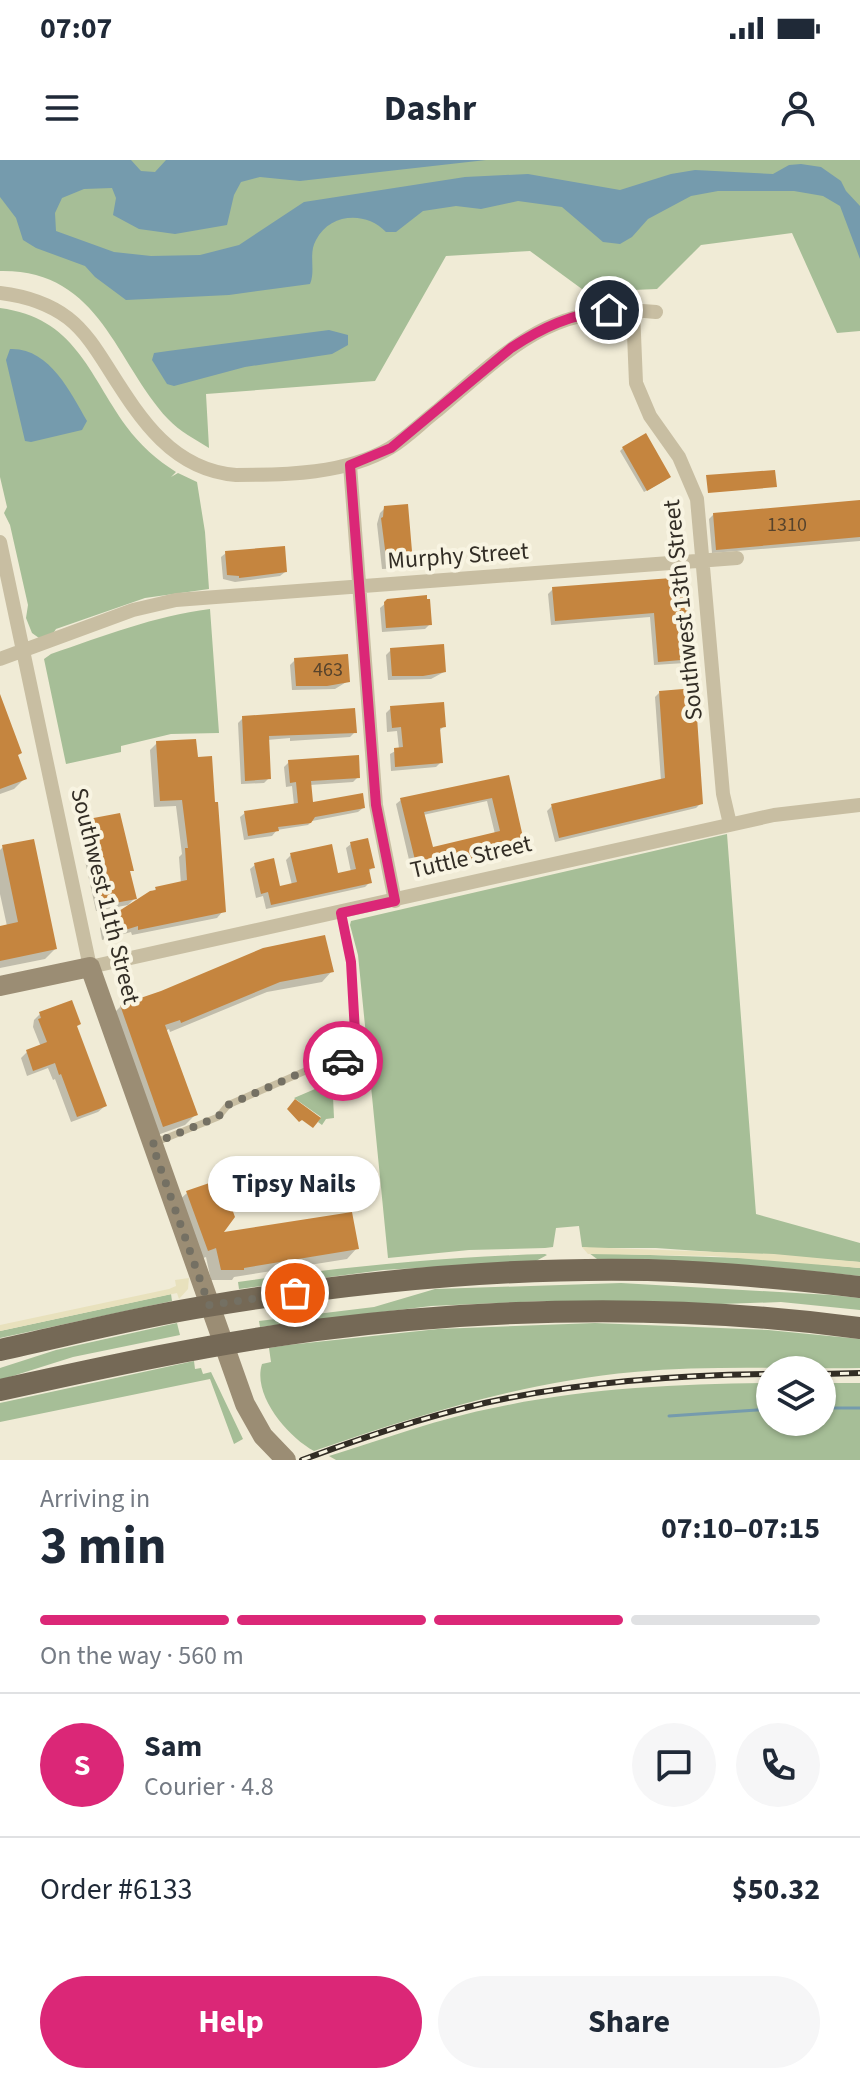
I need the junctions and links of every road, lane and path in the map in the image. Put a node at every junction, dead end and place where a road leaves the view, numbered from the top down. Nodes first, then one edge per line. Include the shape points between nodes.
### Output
1 (0, 293) edge
2 (633, 310) junction
3 (656, 312) dead end
4 (350, 465) junction
5 (0, 542) edge
6 (737, 558) dead end
7 (703, 561) junction
8 (359, 585) junction
9 (23, 650) junction
10 (0, 659) edge
11 (860, 805) edge
12 (730, 824) junction
13 (395, 901) junction
14 (341, 913) junction
15 (90, 967) junction
16 (0, 986) edge
17 (152, 1144) junction
18 (860, 1287) edge
19 (209, 1305) junction
20 (860, 1328) edge
21 (222, 1344) junction
22 (11, 1348) edge
23 (0, 1360) edge
24 (0, 1390) edge
25 (286, 1460) edge

1 - 4 street via 35,300 70,319 98,351 139,418 163,444 198,466 249,475
2 - 3 street
2 - 4 street via 590,312 546,327 511,348 391,448
2 - 7 street, Southwest 13th Street via 636,383 650,416 689,476 697,499
4 - 8 street
5 - 9 street, Southwest 11th Street
6 - 7 street, Murphy Street
7 - 8 street, Murphy Street
7 - 12 street, Southwest 13th Street
8 - 9 street, Murphy Street via 176,600
8 - 13 street via 376,813
9 - 10 street, Murphy Street
9 - 15 street, Southwest 11th Street
11 - 12 street, Tuttle Street
12 - 13 street, Tuttle Street
13 - 14 street, Tuttle Street
14 - 15 street, Tuttle Street
14 - 17 lane via 351,962 356,1050 346,1060 328,1061
15 - 16 street, Tuttle Street
15 - 17 street, Southwest 11th Street
17 - 19 street, Southwest 11th Street
18 - 19 main road via 648,1270 501,1273
19 - 21 street, Southwest 11th Street
19 - 22 main road
20 - 21 main road via 657,1313 515,1313 359,1325
21 - 24 main road
21 - 25 street, Southwest 11th Street via 254,1422
22 - 23 main road

